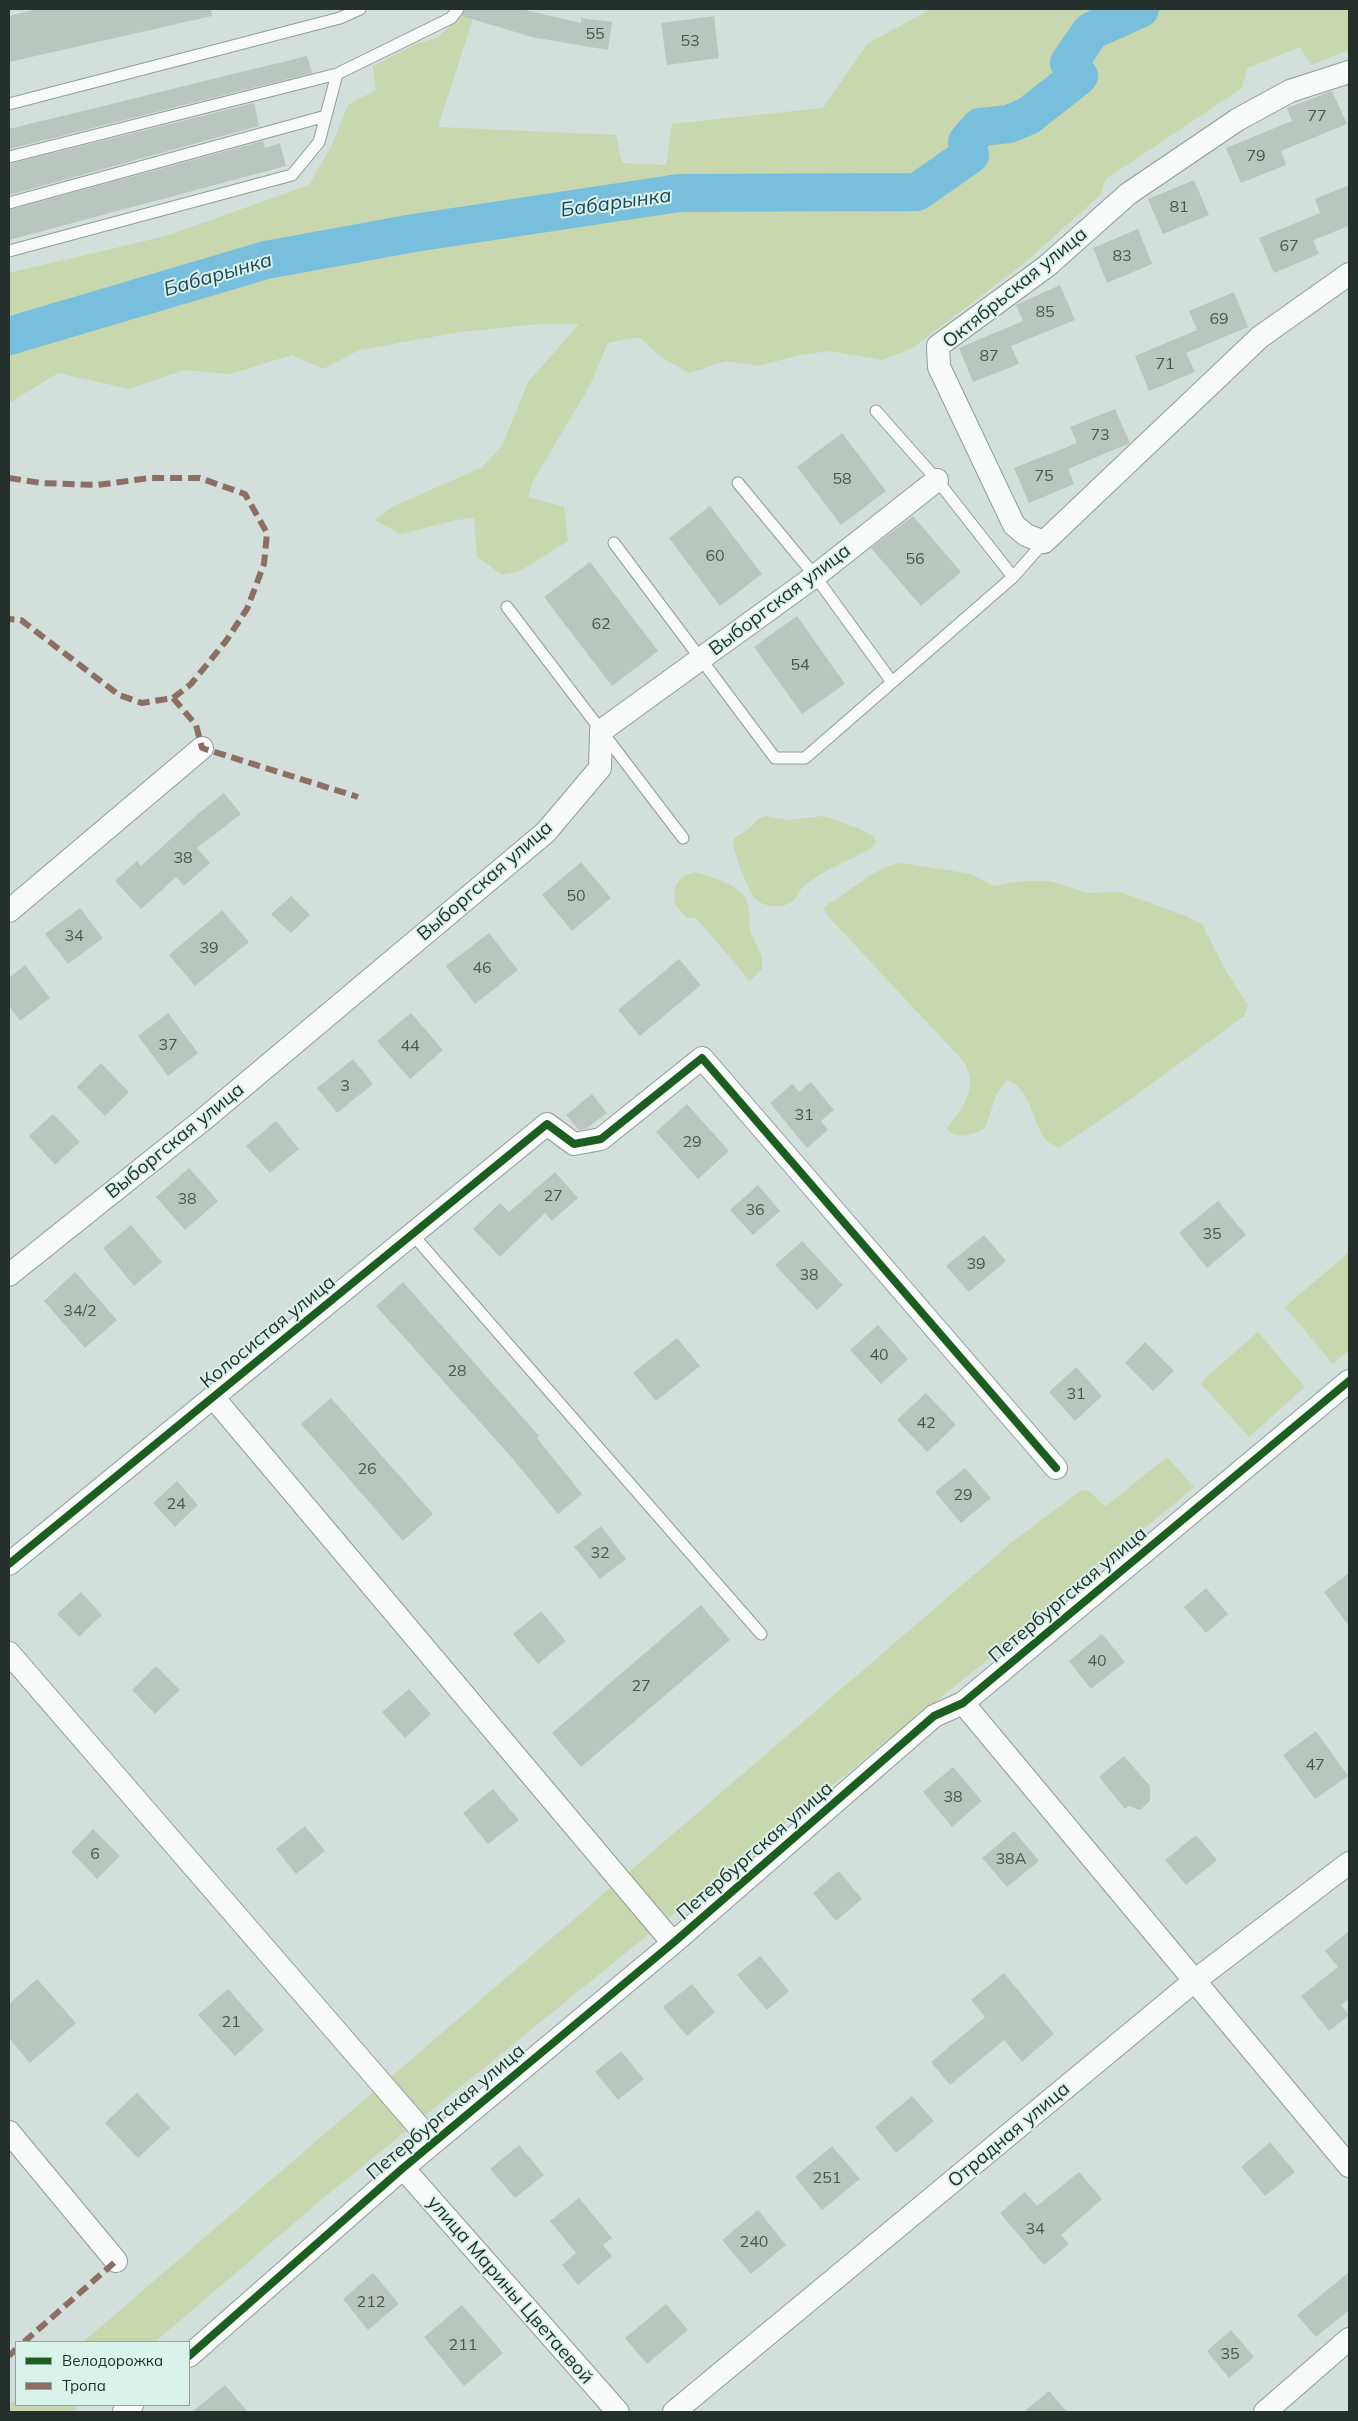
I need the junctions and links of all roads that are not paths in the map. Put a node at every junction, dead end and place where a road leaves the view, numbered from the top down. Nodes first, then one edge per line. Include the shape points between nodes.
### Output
1 (360, 9) edge
2 (458, 9) edge
3 (1349, 72) edge
4 (337, 74) junction
5 (9, 104) edge
6 (326, 116) junction
7 (9, 157) edge
8 (9, 203) edge
9 (9, 252) edge
10 (1349, 274) edge
11 (876, 411) dead end
12 (937, 480) junction
13 (738, 483) dead end
14 (1044, 542) junction
15 (614, 543) dead end
16 (815, 576) junction
17 (1013, 577) junction
18 (507, 607) dead end
19 (701, 659) junction
20 (892, 682) junction
21 (601, 731) junction
22 (202, 748) dead end
23 (682, 838) dead end
24 (9, 911) edge
25 (413, 1235) junction
26 (9, 1275) edge
27 (1349, 1381) edge
28 (213, 1397) junction
29 (1056, 1468) dead end
30 (9, 1564) edge
31 (761, 1634) dead end
32 (9, 1653) edge
33 (963, 1703) junction
34 (1349, 1863) edge
35 (673, 1943) junction
36 (1193, 1982) junction
37 (9, 2132) edge
38 (433, 2143) junction
39 (1349, 2166) edge
40 (403, 2168) junction
41 (116, 2261) dead end
42 (1349, 2339) edge
43 (190, 2355) edge
44 (618, 2412) edge
45 (674, 2412) edge
46 (1265, 2412) edge

1 - 5 lane via 340,18
2 - 4 lane via 451,18
3 - 14 street, Октябрьская улица via 1290,91 1237,120 1128,194 1047,266 938,346 939,367 1014,525 1026,535
4 - 6 lane
4 - 7 lane
6 - 8 lane
6 - 9 lane via 319,142 292,175
10 - 14 street via 1260,336
11 - 12 lane
12 - 16 street, Выборгская улица
12 - 17 lane
13 - 16 lane
14 - 17 lane
15 - 19 lane
16 - 19 street, Выборгская улица
16 - 20 lane
17 - 20 lane
18 - 21 lane
19 - 20 lane via 775,758 805,758
19 - 21 street, Выборгская улица
21 - 23 lane
21 - 26 street, Выборгская улица via 600,768 546,832 204,1119
22 - 24 street
25 - 28 street, Колосистая улица
25 - 29 street, Колосистая улица via 547,1124 574,1144 601,1139 702,1058
25 - 31 lane
27 - 33 street, Петербургская улица
28 - 30 street, Колосистая улица
28 - 35 street
32 - 38 street
33 - 35 street, Петербургская улица via 934,1716
33 - 36 street
34 - 36 street, Отрадная улица
35 - 38 street, Петербургская улица
36 - 39 street
36 - 45 street, Отрадная улица
37 - 41 street
38 - 40 street, Петербургская улица
40 - 43 street, Петербургская улица
40 - 44 street, улица Марины Цветаевой
42 - 46 street

